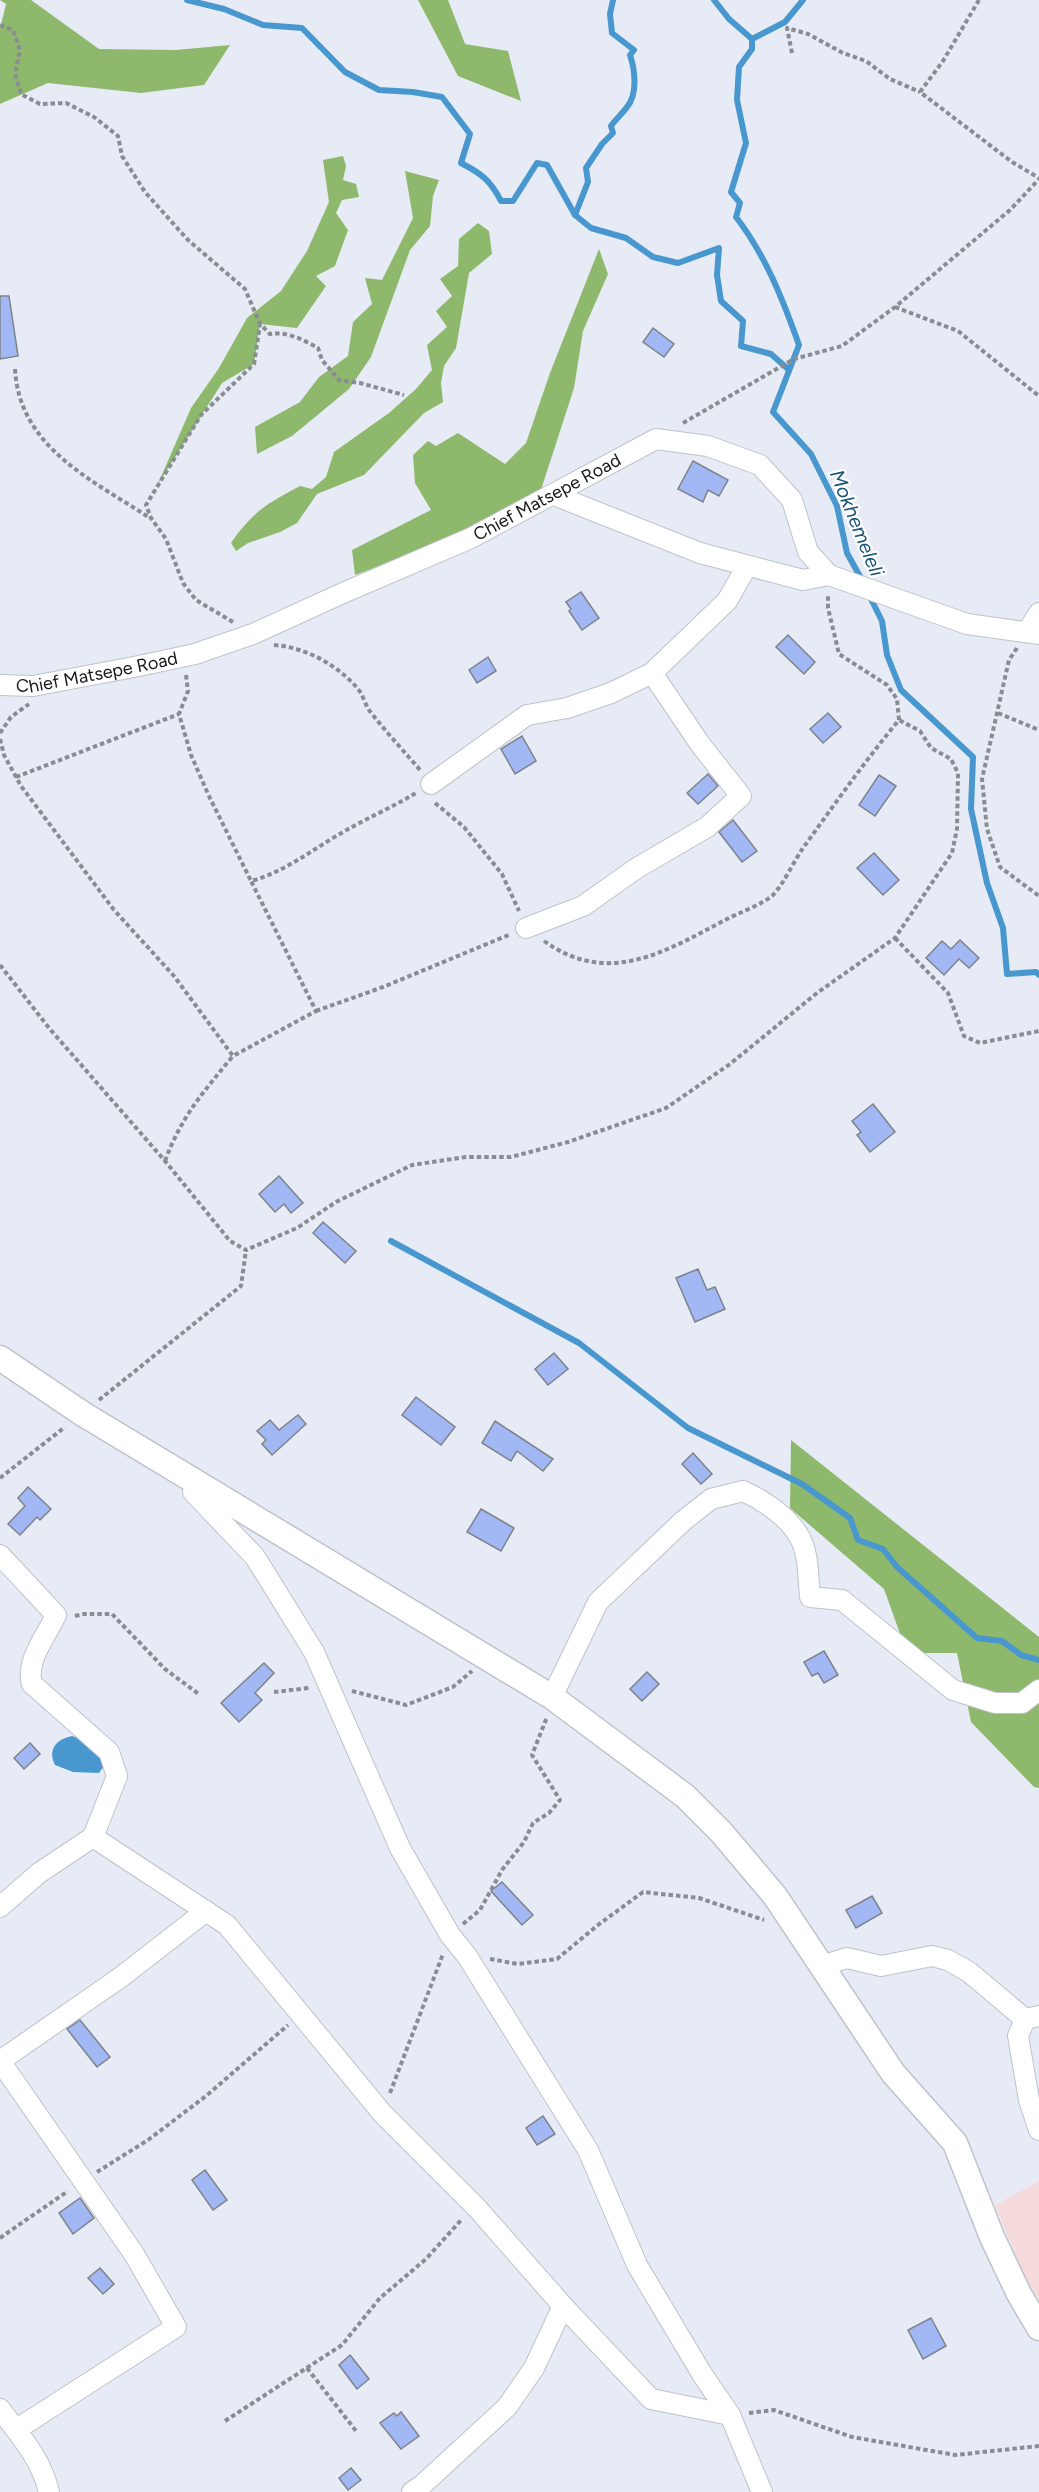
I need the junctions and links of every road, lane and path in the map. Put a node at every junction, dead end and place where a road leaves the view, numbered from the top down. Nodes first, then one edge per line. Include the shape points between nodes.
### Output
1 (979, 0) edge
2 (0, 24) edge
3 (792, 53) dead end
4 (920, 92) junction
5 (1039, 178) edge
6 (895, 307) junction
7 (260, 324) junction
8 (15, 369) dead end
9 (404, 395) dead end
10 (1039, 396) edge
11 (656, 439) junction
12 (554, 495) junction
13 (151, 518) junction
14 (747, 566) junction
15 (828, 575) junction
16 (1039, 613) edge
17 (1033, 633) edge
18 (258, 639) junction
19 (652, 673) junction
20 (194, 674) dead end
21 (0, 685) edge
22 (998, 713) junction
23 (179, 714) junction
24 (899, 720) junction
25 (1039, 730) edge
26 (0, 739) edge
27 (16, 777) junction
28 (426, 787) junction
29 (251, 881) junction
30 (1039, 896) edge
31 (526, 928) junction
32 (895, 938) junction
33 (0, 965) edge
34 (316, 1011) junction
35 (1039, 1031) edge
36 (233, 1056) junction
37 (165, 1161) junction
38 (246, 1250) junction
39 (0, 1358) edge
40 (83, 1414) junction
41 (0, 1479) edge
42 (195, 1481) junction
43 (0, 1555) edge
44 (57, 1615) junction
45 (488, 1657) junction
46 (329, 1686) junction
47 (1039, 1690) edge
48 (274, 1692) dead end
49 (200, 1695) dead end
50 (552, 1697) junction
51 (93, 1837) junction
52 (0, 1907) edge
53 (206, 1911) junction
54 (772, 1928) dead end
55 (450, 1935) junction
56 (467, 1956) junction
57 (821, 1966) junction
58 (300, 2014) junction
59 (1032, 2017) edge
60 (0, 2061) edge
61 (382, 2113) junction
62 (1039, 2130) edge
63 (83, 2180) junction
64 (476, 2207) junction
65 (0, 2238) edge
66 (563, 2306) junction
67 (1039, 2328) edge
68 (307, 2368) junction
69 (0, 2409) edge
70 (730, 2415) junction
71 (225, 2421) dead end
72 (17, 2429) junction
73 (356, 2431) dead end
74 (1039, 2446) edge
75 (49, 2492) edge
76 (412, 2492) edge
77 (762, 2492) edge

1 - 4 path
2 - 7 path via 13,30 20,51 15,74 21,94 40,104 66,103 94,117 118,136 122,156 145,192 188,240 245,289
3 - 4 path via 787,28 866,61 890,79
4 - 5 path
5 - 6 path via 1010,210
6 - 10 path via 958,331
6 - 11 path via 842,346 788,362
7 - 9 path via 270,334 278,332 318,348 322,360 339,380
7 - 13 path via 254,364 201,415 146,505
8 - 13 path via 21,404 29,423 46,443 81,473
11 - 12 street, Chief Matsepe Road
11 - 15 street via 708,446 760,465 792,500 808,552
12 - 14 street via 700,554
12 - 18 street, Chief Matsepe Road via 471,538 343,593
13 - 18 path via 166,539 183,583 196,600
14 - 15 street via 803,580
14 - 19 street via 727,602
15 - 17 street via 967,624
15 - 24 path via 828,608 839,654 887,686 897,699
16 - 17 street
17 - 22 path via 1009,660
18 - 21 street, Chief Matsepe Road via 33,686
18 - 28 path via 313,655 359,690
19 - 28 street via 567,708 527,715
19 - 31 street via 741,796 706,827 637,868 584,906
20 - 23 path via 186,675 188,692
22 - 25 path
22 - 30 path via 982,778 987,829 1000,867
23 - 27 path
23 - 29 path via 191,755
24 - 31 path via 773,895 685,941 626,964 597,964 562,954
24 - 32 path via 920,731 931,748 951,759 958,772 957,830 952,853
26 - 27 path
27 - 36 path via 114,910 174,976
28 - 29 path via 338,834 300,860
28 - 31 path via 502,874
29 - 34 path
31 - 34 path
32 - 35 path via 948,993 964,1036 980,1043
32 - 38 path via 666,1108 511,1157 466,1156 412,1165 336,1202 297,1228
33 - 37 path via 49,1028
34 - 36 path
36 - 37 path via 180,1124
37 - 38 path via 230,1241
38 - 40 path via 241,1286
39 - 40 street
40 - 41 path
40 - 42 street
42 - 45 street
42 - 46 street via 193,1492 255,1557 314,1652
43 - 44 street
44 - 49 path via 67,1618 112,1614 165,1669
44 - 51 street via 29,1676 32,1684 109,1752 116,1766 117,1776
45 - 46 path via 453,1687 406,1705
45 - 50 street
46 - 48 path
46 - 55 street via 400,1848
47 - 50 street via 1022,1702 995,1703 953,1690 842,1600 810,1597 800,1538 784,1518 743,1491 711,1499 598,1602
50 - 55 path via 532,1755 560,1800 533,1823 480,1910
50 - 57 street via 693,1803 775,1896
51 - 52 street via 39,1873
51 - 53 street
53 - 58 street via 227,1925
53 - 60 street via 121,1977
54 - 56 path via 764,1920 699,1898 643,1892 557,1959 518,1964
55 - 56 street
55 - 61 path
56 - 70 street via 588,2150 638,2265
57 - 59 street via 847,1958 881,1966 932,1956 969,1972
57 - 67 street via 893,2073 955,2142 992,2238
58 - 61 street
58 - 63 path via 206,2096 156,2134
59 - 62 street via 1018,2036 1029,2100
60 - 63 street
61 - 64 street
63 - 65 path
63 - 72 street via 134,2254 176,2327
64 - 66 street
64 - 68 path via 426,2259 380,2298 342,2345
66 - 70 street via 651,2399
66 - 76 street via 534,2368 507,2407
68 - 71 path
68 - 73 path
69 - 72 street
70 - 74 path via 774,2410 852,2437 955,2455
70 - 77 street
72 - 75 street via 34,2452

